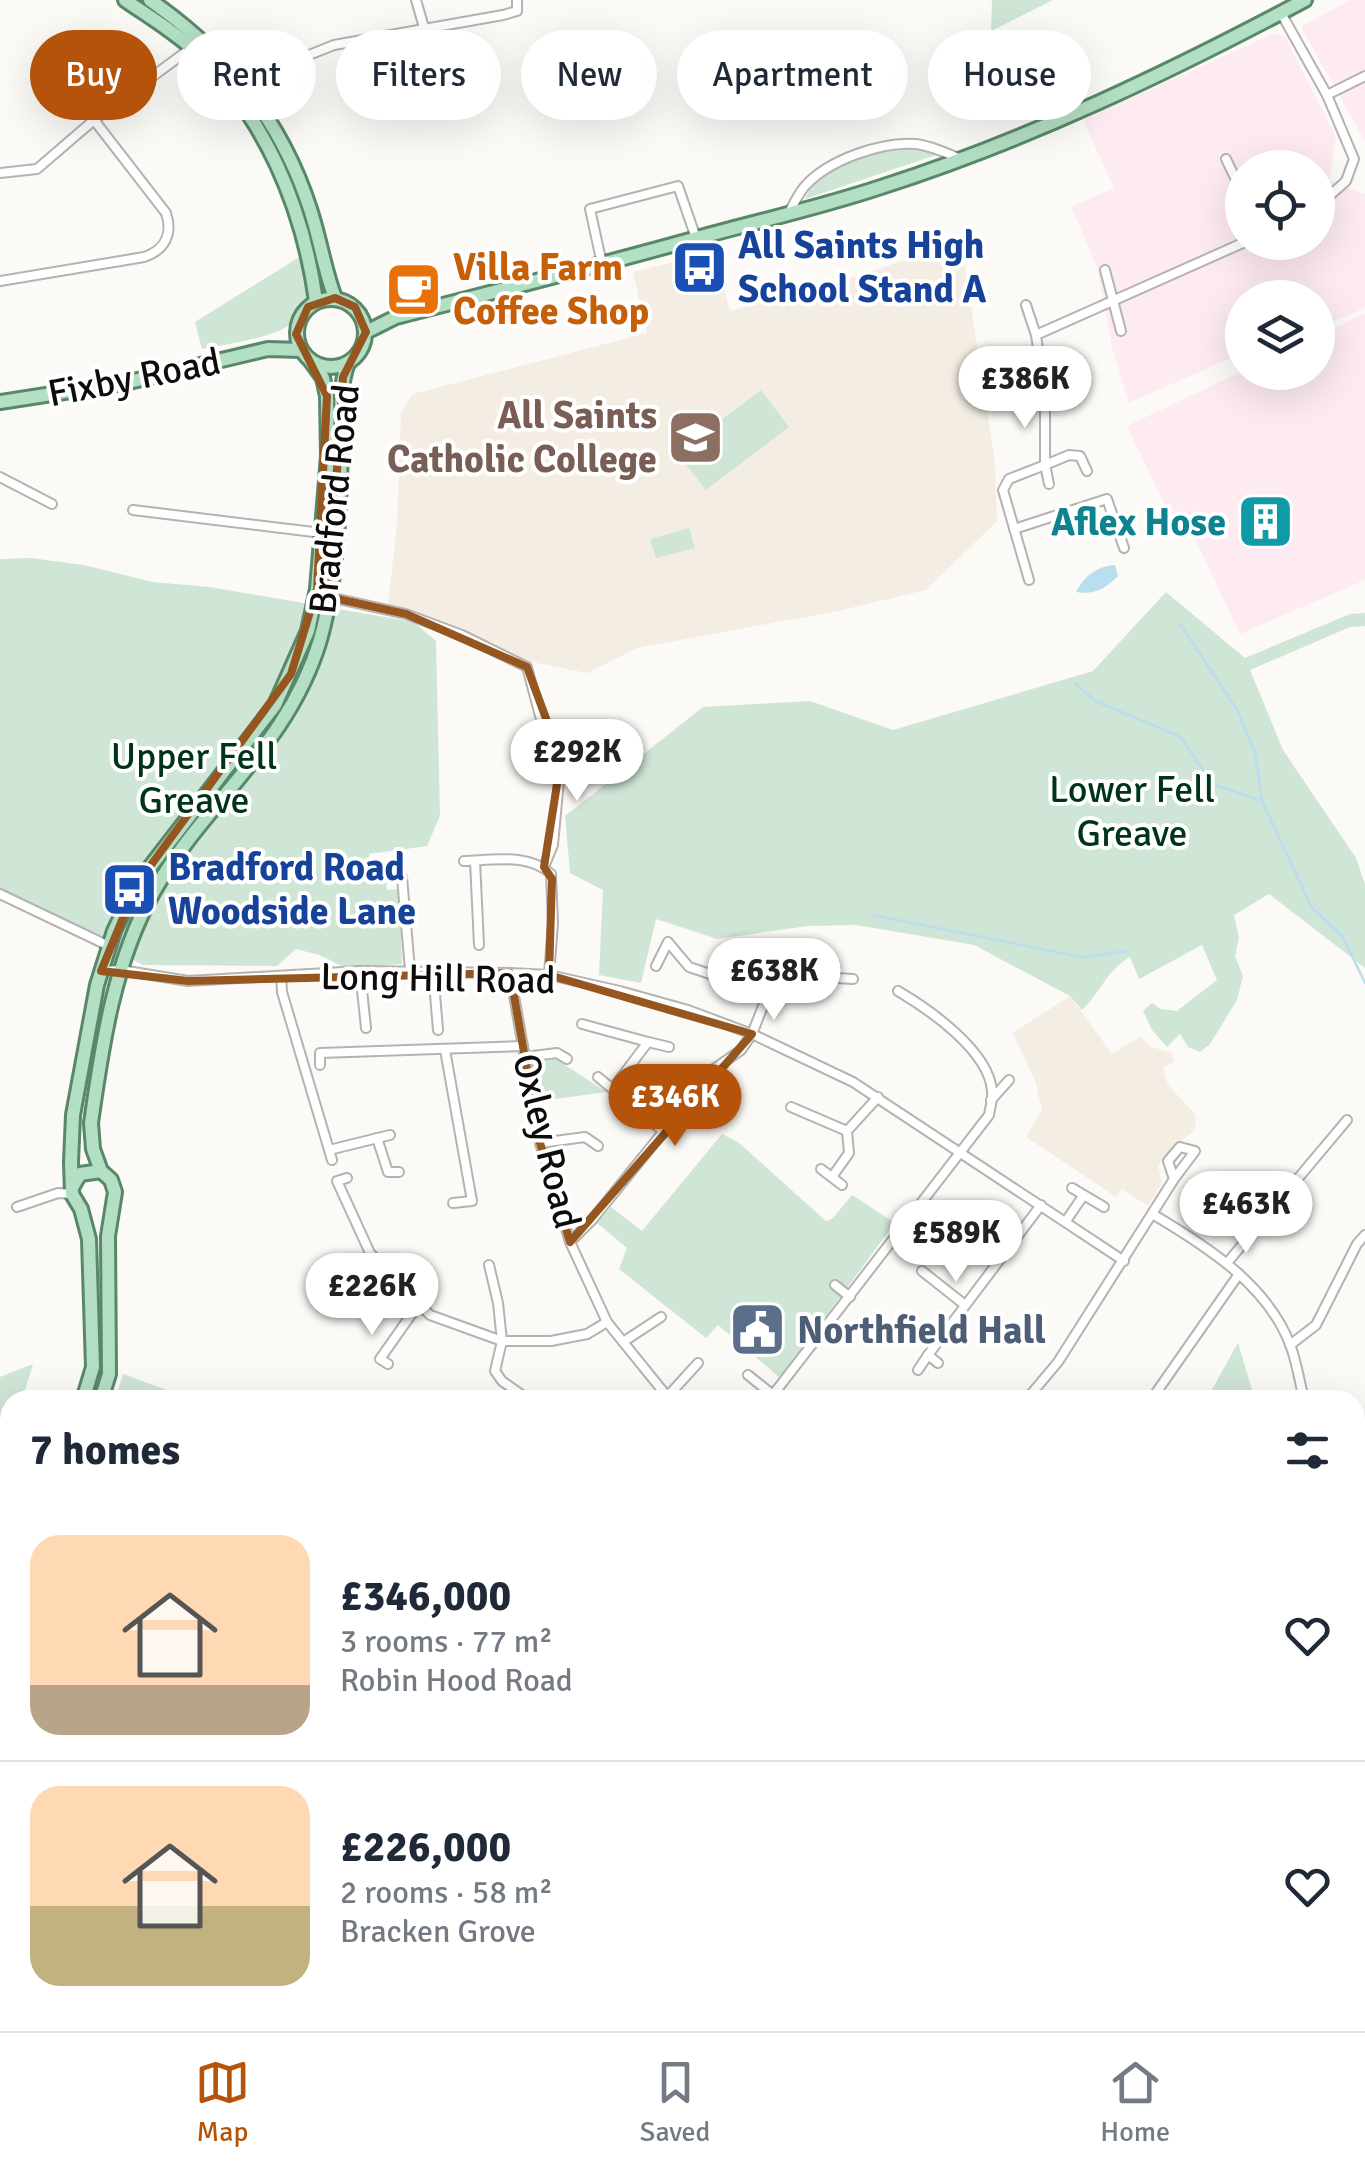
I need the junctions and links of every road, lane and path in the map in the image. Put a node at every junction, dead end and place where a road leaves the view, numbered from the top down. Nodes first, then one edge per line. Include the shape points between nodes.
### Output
1 (125, 0) edge
2 (150, 0) edge
3 (416, 0) edge
4 (517, 0) edge
5 (1306, 0) edge
6 (1281, 13) junction
7 (183, 30) edge
8 (425, 30) edge
9 (430, 30) edge
10 (177, 31) edge
11 (1365, 76) edge
12 (1326, 94) junction
13 (94, 120) joint
14 (251, 120) edge
15 (270, 120) edge
16 (961, 159) junction
17 (1354, 159) junction
18 (1365, 164) edge
19 (0, 173) edge
20 (1335, 191) edge
21 (787, 216) junction
22 (696, 238) junction
23 (1225, 251) edge
24 (602, 264) junction
25 (1105, 270) dead end
26 (0, 281) edge
27 (335, 298) junction
28 (316, 301) junction
29 (1114, 302) junction
30 (1026, 305) dead end
31 (362, 316) junction
32 (396, 317) junction
33 (1121, 331) dead end
34 (366, 332) junction
35 (296, 334) junction
36 (1036, 335) junction
37 (268, 349) junction
38 (306, 355) junction
39 (348, 363) junction
40 (0, 402) edge
41 (1044, 465) junction
42 (1088, 471) dead end
43 (0, 477) edge
44 (1049, 484) dead end
45 (52, 504) dead end
46 (133, 510) dead end
47 (1014, 529) junction
48 (322, 533) junction
49 (1124, 548) dead end
50 (1029, 580) dead end
51 (329, 597) junction
52 (464, 861) dead end
53 (475, 861) junction
54 (544, 867) junction
55 (389, 888) dead end
56 (0, 894) edge
57 (493, 932) dead end
58 (479, 933) junction
59 (109, 946) junction
60 (479, 946) dead end
61 (782, 958) dead end
62 (656, 966) dead end
63 (689, 967) junction
64 (121, 970) junction
65 (410, 970) junction
66 (433, 970) junction
67 (101, 971) junction
68 (360, 972) junction
69 (510, 973) junction
70 (549, 975) junction
71 (281, 976) junction
72 (774, 978) junction
73 (853, 978) dead end
74 (684, 980) dead end
75 (898, 991) dead end
76 (365, 1017) junction
77 (354, 1018) dead end
78 (582, 1024) dead end
79 (366, 1028) dead end
80 (438, 1030) dead end
81 (752, 1034) junction
82 (560, 1039) dead end
83 (648, 1042) junction
84 (523, 1046) junction
85 (669, 1047) dead end
86 (444, 1050) junction
87 (558, 1053) junction
88 (525, 1057) junction
89 (566, 1058) dead end
90 (320, 1065) dead end
91 (598, 1077) dead end
92 (1010, 1080) dead end
93 (614, 1087) junction
94 (878, 1097) junction
95 (991, 1100) junction
96 (792, 1108) dead end
97 (1347, 1120) dead end
98 (846, 1131) junction
99 (664, 1132) junction
100 (390, 1136) dead end
101 (377, 1138) junction
102 (540, 1143) junction
103 (598, 1146) dead end
104 (329, 1150) junction
105 (960, 1150) junction
106 (332, 1160) dead end
107 (821, 1169) dead end
108 (101, 1172) junction
109 (399, 1172) dead end
110 (832, 1177) junction
111 (347, 1178) dead end
112 (1174, 1179) dead end
113 (842, 1184) dead end
114 (1072, 1188) dead end
115 (72, 1190) junction
116 (1083, 1196) junction
117 (111, 1203) junction
118 (453, 1203) dead end
119 (1041, 1205) junction
120 (17, 1207) dead end
121 (1104, 1207) dead end
122 (82, 1209) junction
123 (971, 1214) dead end
124 (1154, 1215) junction
125 (1066, 1221) junction
126 (1365, 1235) edge
127 (570, 1242) junction
128 (1012, 1244) junction
129 (1124, 1261) junction
130 (1226, 1263) junction
131 (489, 1265) dead end
132 (922, 1272) dead end
133 (1239, 1274) junction
134 (835, 1285) dead end
135 (850, 1296) junction
136 (418, 1305) junction
137 (964, 1305) junction
138 (661, 1317) dead end
139 (607, 1322) junction
140 (812, 1322) dead end
141 (823, 1332) junction
142 (502, 1342) junction
143 (623, 1342) junction
144 (1290, 1345) junction
145 (928, 1356) junction
146 (380, 1359) dead end
147 (698, 1363) dead end
148 (938, 1363) dead end
149 (918, 1370) dead end
150 (748, 1375) dead end
151 (86, 1390) edge
152 (104, 1390) edge
153 (515, 1390) edge
154 (662, 1390) edge
155 (676, 1390) edge
156 (766, 1390) edge
157 (777, 1390) edge
158 (1034, 1390) edge
159 (1157, 1390) edge
160 (1301, 1390) edge

1 - 10 main road
2 - 7 main road
3 - 8 street
4 - 9 street via 518,11
5 - 6 main road
6 - 12 street
6 - 16 main road
11 - 12 street
12 - 17 street
13 - 19 street via 37,169
13 - 26 street via 166,213 164,244 144,257
14 - 28 main road via 276,161 304,237
15 - 27 main road via 298,176
16 - 21 main road
16 - 21 street via 912,144 864,153 805,185
17 - 18 street
17 - 20 street
21 - 22 main road
22 - 24 main road
22 - 24 street via 678,186 590,209
23 - 29 street
24 - 32 main road
25 - 29 street
27 - 28 main road
27 - 31 main road
28 - 35 main road via 302,314
29 - 33 street
29 - 36 street
30 - 36 street
31 - 32 main road
31 - 34 main road
32 - 34 main road
34 - 39 main road
35 - 37 main road, Fixby Road
35 - 38 main road
36 - 41 street via 1045,396
37 - 38 main road, Fixby Road
37 - 40 main road, Fixby Road via 130,382
38 - 39 main road via 329,367
38 - 48 main road, Bradford Road via 327,396
39 - 51 main road, Bradford Road
41 - 42 street via 1080,456
41 - 44 street
41 - 47 street via 1009,479 1004,490
43 - 45 street
46 - 48 street
47 - 49 street via 1106,498
47 - 50 street
48 - 59 main road, Bradford Road via 312,613 292,674 259,728 137,884
51 - 54 street via 406,614 527,667 561,760 553,846
51 - 64 main road, Bradford Road via 320,640 285,719 155,888
52 - 53 street
53 - 54 street
53 - 58 street
54 - 70 street via 552,879
55 - 65 street via 402,882
56 - 59 street
57 - 58 street
58 - 60 street
59 - 67 main road, Bradford Road
61 - 72 street
62 - 63 street via 668,942
63 - 72 street via 716,976
63 - 74 street
64 - 67 street, Long Hill Road
64 - 71 street, Long Hill Road via 188,980
64 - 108 main road, Bradford Road via 90,1123
65 - 66 street, Long Hill Road
65 - 68 street, Long Hill Road
66 - 69 street, Long Hill Road
66 - 80 street
67 - 115 main road, Bradford Road via 74,1115
68 - 71 street, Long Hill Road
68 - 76 street
69 - 70 street, Long Hill Road
69 - 84 street, Oxley Road
70 - 81 street, Long Hill Road via 674,1006
71 - 104 street
72 - 73 street
72 - 81 street
75 - 95 street via 937,1014 982,1064
76 - 77 street
76 - 79 street
78 - 83 street
81 - 94 street, Long Hill Road
81 - 99 street
82 - 87 street
83 - 85 street
83 - 93 street
84 - 86 street
84 - 88 street, Oxley Road
86 - 90 street via 320,1054
86 - 118 street via 472,1202
87 - 88 street
87 - 89 street
88 - 102 street, Oxley Road
91 - 93 street
92 - 95 street
93 - 99 street
94 - 98 street
94 - 105 street, Long Hill Road
95 - 105 street via 989,1115
96 - 98 street
97 - 130 street
98 - 110 street via 849,1153
99 - 127 street
100 - 101 street
101 - 104 street
101 - 109 street via 388,1172
102 - 103 street via 585,1137
102 - 127 street, Oxley Road
104 - 106 street
105 - 119 street, Long Hill Road
105 - 135 street
107 - 110 street
108 - 115 main road via 87,1171
108 - 117 main road, Bradford Road via 114,1186
110 - 113 street
111 - 136 street via 338,1181 370,1253
112 - 124 street
114 - 116 street
115 - 120 street
115 - 122 main road
116 - 121 street
116 - 125 street
117 - 122 main road via 101,1211
117 - 152 main road, Bradford Road
119 - 125 street, Long Hill Road
119 - 128 street
122 - 151 main road via 93,1367
123 - 128 street
124 - 129 street
124 - 130 street
125 - 129 street, Long Hill Road
126 - 144 street via 1316,1325
127 - 139 street, Oxley Road
128 - 137 street
129 - 158 street
130 - 133 street
131 - 142 street via 497,1274
132 - 137 street
133 - 144 street
133 - 159 street
134 - 135 street
135 - 141 street
136 - 142 street
136 - 146 street
137 - 145 street
138 - 143 street
139 - 142 street via 552,1341
139 - 143 street, Oxley Road
140 - 141 street
141 - 157 street
142 - 153 street via 495,1371
143 - 154 street, Oxley Road
144 - 160 street
145 - 148 street
145 - 149 street
147 - 155 street
150 - 156 street

